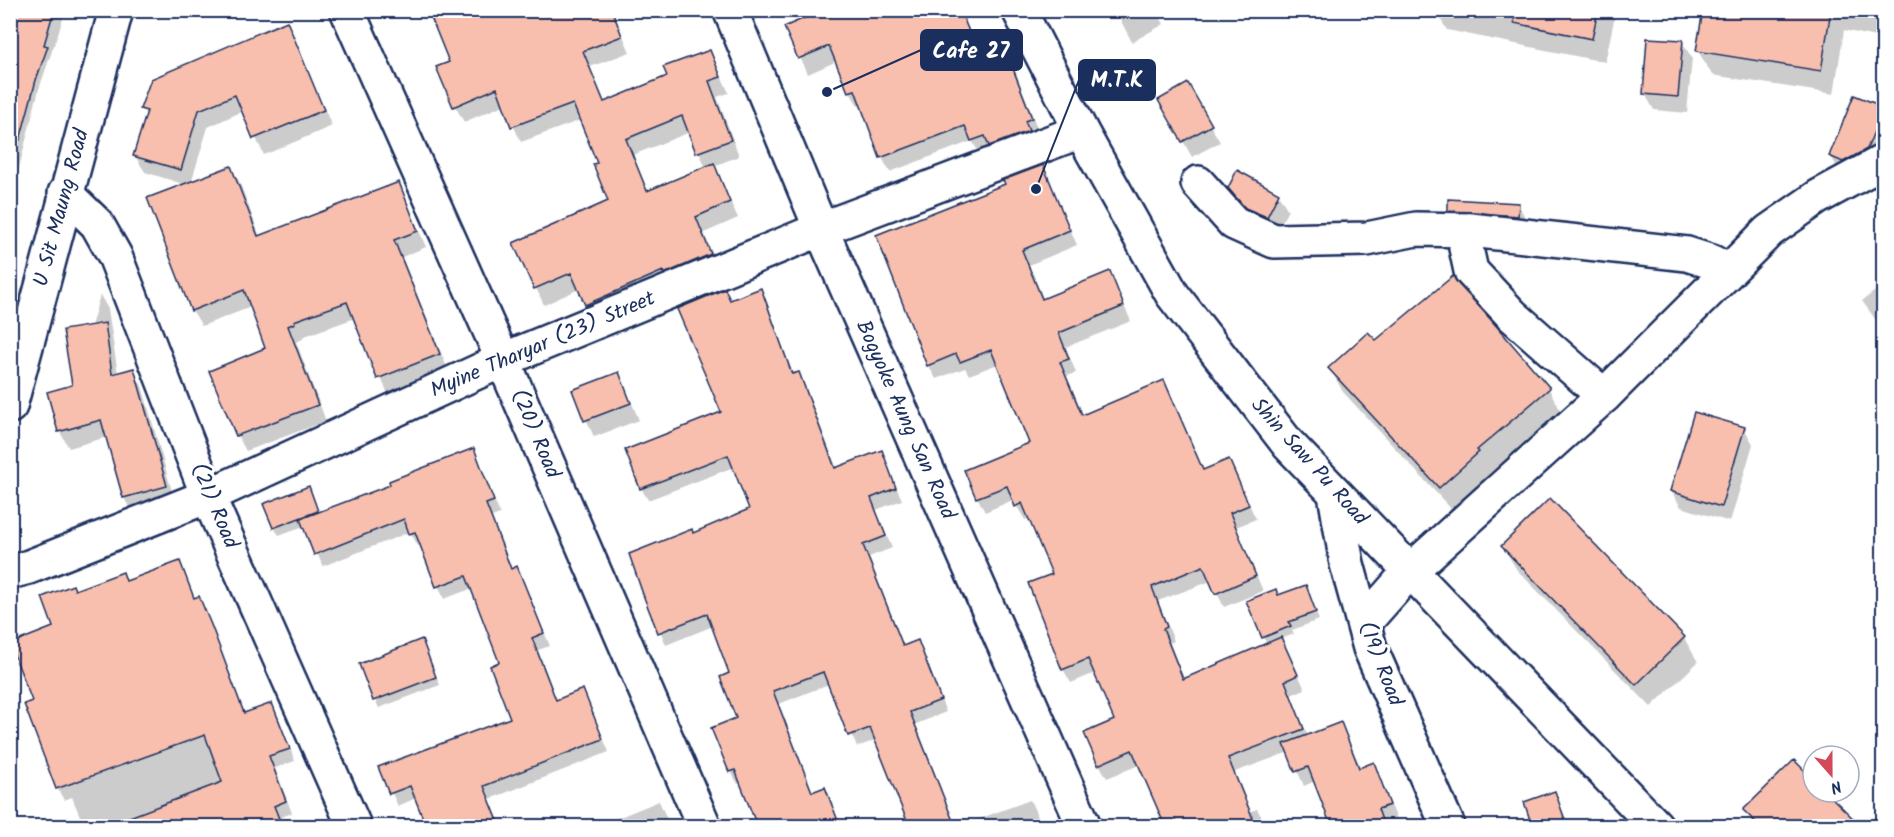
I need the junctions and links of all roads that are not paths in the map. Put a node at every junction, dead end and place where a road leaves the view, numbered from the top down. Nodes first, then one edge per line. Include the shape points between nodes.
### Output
1 (116, 10) edge
2 (347, 10) edge
3 (730, 10) edge
4 (1019, 10) edge
5 (1081, 131) junction
6 (1884, 161) edge
7 (1198, 183) dead end
8 (65, 194) junction
9 (820, 229) junction
10 (1470, 230) junction
11 (1727, 272) junction
12 (503, 360) junction
13 (1604, 396) junction
14 (10, 406) edge
15 (1335, 494) junction
16 (208, 496) junction
17 (10, 572) edge
18 (1409, 572) junction
19 (1364, 623) junction
20 (354, 826) edge
21 (704, 826) edge
22 (1084, 826) edge
23 (1448, 826) edge
24 (1656, 826) edge

1 - 8 street, U Sit Maung Road
2 - 12 street, (20) Road
3 - 9 street, Bogyoke Aung San Road
4 - 5 street, Shin Saw Pu Road
5 - 9 street, Myine Tharyar (23) Street
5 - 15 street, Shin Saw Pu Road via 1172,294 1288,444
6 - 11 street via 1818,197 1769,231
7 - 10 street via 1234,223 1274,241 1367,239 1416,229
8 - 14 street, U Sit Maung Road
8 - 16 street, (21) Road via 97,224 116,256
9 - 12 street, Myine Tharyar (23) Street
9 - 22 street, Bogyoke Aung San Road
10 - 11 street via 1687,254
10 - 13 street via 1466,248 1471,271 1512,315
11 - 13 street
12 - 16 street, Myine Tharyar (23) Street
12 - 21 street, (20) Road
13 - 18 street
15 - 18 street, Shin Saw Pu Road
15 - 19 street, (19) Road via 1347,564
16 - 17 street, Myine Tharyar (23) Street
16 - 20 street, (21) Road
18 - 19 street
18 - 24 street, Shin Saw Pu Road
19 - 23 street, (19) Road via 1370,648

